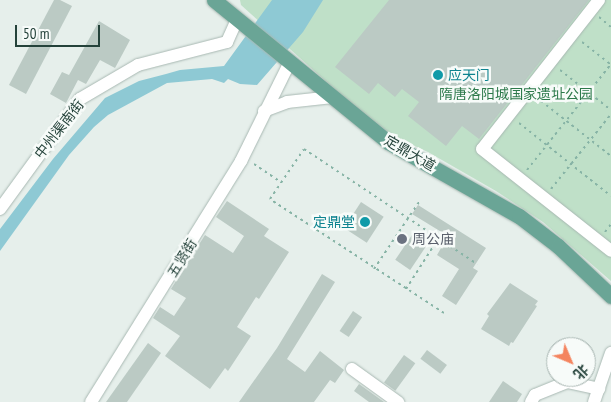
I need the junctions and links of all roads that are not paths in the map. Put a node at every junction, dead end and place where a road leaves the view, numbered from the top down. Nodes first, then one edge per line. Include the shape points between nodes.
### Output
1 (214, 0) edge
2 (599, 0) edge
3 (243, 25) junction
4 (287, 60) junction
5 (333, 97) junction
6 (264, 111) junction
7 (0, 209) edge
8 (611, 251) edge
9 (611, 296) edge
10 (611, 353) edge
11 (352, 369) dead end
12 (599, 389) junction
13 (92, 401) edge
14 (398, 402) edge
15 (530, 402) edge
16 (594, 402) edge

1 - 3 main road, 定鼎大道
2 - 8 street via 482,149
3 - 4 main road, 定鼎大道
3 - 7 street, 中州渠南街 via 227,42 138,64 80,99
4 - 5 main road, 定鼎大道
4 - 6 street, 五贤街
5 - 6 street via 287,102
5 - 9 main road, 定鼎大道 via 388,142 519,216 558,246
6 - 13 street, 五贤街 via 243,157
10 - 12 street
11 - 14 street
12 - 15 street via 567,382 534,395
12 - 16 street

